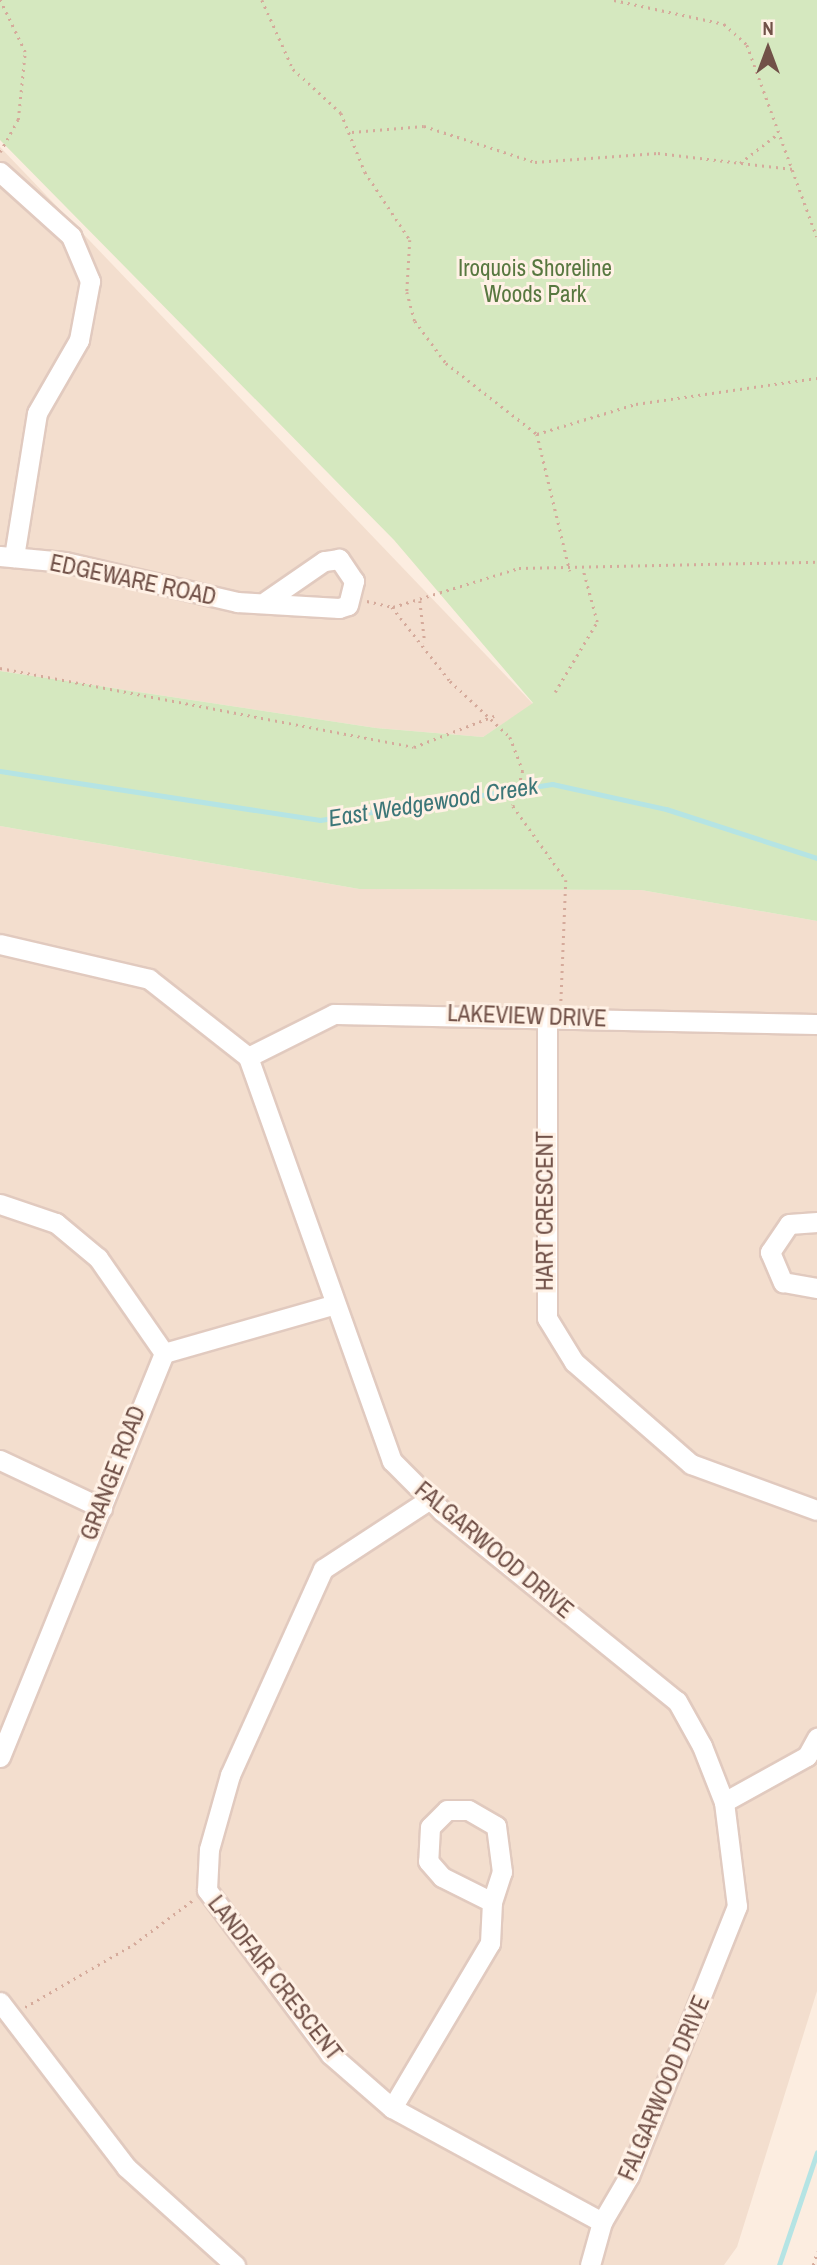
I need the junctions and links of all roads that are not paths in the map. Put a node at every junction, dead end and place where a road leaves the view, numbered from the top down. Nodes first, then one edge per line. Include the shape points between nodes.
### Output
1 (0, 172) edge
2 (7, 557) edge
3 (266, 601) junction
4 (0, 944) edge
5 (547, 1016) junction
6 (817, 1024) edge
7 (247, 1057) junction
8 (0, 1203) edge
9 (817, 1222) edge
10 (817, 1288) edge
11 (332, 1305) junction
12 (164, 1353) junction
13 (0, 1460) edge
14 (430, 1499) junction
15 (102, 1508) junction
16 (817, 1510) edge
17 (6, 1721) edge
18 (817, 1738) edge
19 (0, 1757) edge
20 (724, 1802) junction
21 (492, 1902) junction
22 (5, 2009) edge
23 (392, 2108) junction
24 (602, 2222) junction
25 (234, 2265) edge
26 (590, 2265) edge

1 - 2 street via 71,236 90,281 79,341 37,413
2 - 3 street, EDGEWARE ROAD via 65,562 237,602
3 - 3 street, EDGEWARE ROAD via 339,608 355,581 339,559 324,561
4 - 7 street via 149,979
5 - 6 street, LAKEVIEW DRIVE
5 - 7 street, LAKEVIEW DRIVE via 334,1014
5 - 16 street, HART CRESCENT via 547,1318 574,1362 691,1464
7 - 11 street, FALGARWOOD DRIVE via 293,1174
8 - 12 street via 56,1223 98,1258
9 - 10 street via 789,1224 770,1252 783,1282
11 - 12 street
11 - 14 street, FALGARWOOD DRIVE via 392,1461
12 - 15 street, GRANGE ROAD
13 - 15 street
14 - 20 street, FALGARWOOD DRIVE via 677,1701
14 - 23 street, LANDFAIR CRESCENT via 323,1569 230,1775 209,1849 207,1890 330,2054
15 - 17 street, GRANGE ROAD
17 - 19 street, GRANGE ROAD
18 - 20 street via 807,1756
20 - 24 street, FALGARWOOD DRIVE via 737,1906 640,2151
21 - 21 street via 502,1872 496,1826 468,1810 447,1810 430,1827 428,1861 442,1877
21 - 23 street via 491,1943
22 - 25 street via 126,2167
23 - 24 street, LANDFAIR CRESCENT
24 - 26 street, FALGARWOOD DRIVE

